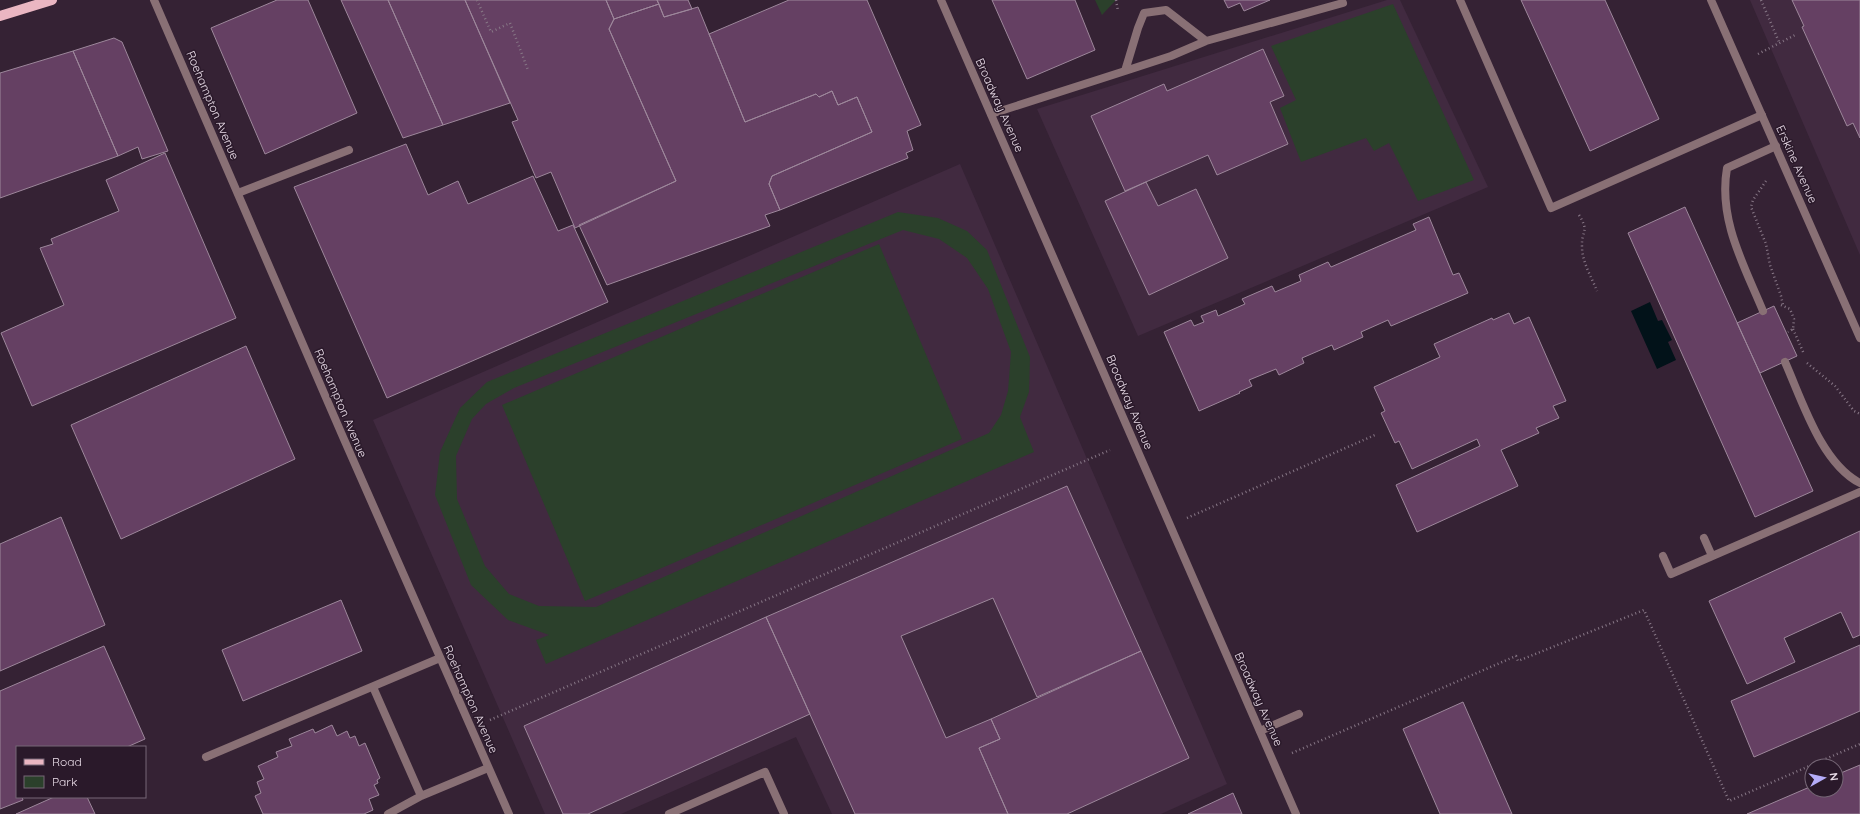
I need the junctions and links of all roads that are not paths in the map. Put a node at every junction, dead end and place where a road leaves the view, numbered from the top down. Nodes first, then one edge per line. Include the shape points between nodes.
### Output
1 (52, 0) edge
2 (154, 0) edge
3 (941, 0) edge
4 (1460, 0) edge
5 (1711, 0) edge
6 (1343, 3) dead end
7 (0, 16) edge
8 (1206, 41) junction
9 (1125, 71) junction
10 (991, 114) junction
11 (1762, 115) junction
12 (1776, 146) junction
13 (348, 150) dead end
14 (238, 193) junction
15 (1763, 311) dead end
16 (1857, 323) edge
17 (1860, 338) edge
18 (1785, 362) dead end
19 (1860, 483) edge
20 (1860, 492) edge
21 (1704, 538) dead end
22 (1663, 556) dead end
23 (1712, 556) junction
24 (440, 658) junction
25 (373, 687) junction
26 (1298, 714) dead end
27 (1260, 731) junction
28 (206, 757) dead end
29 (488, 768) junction
30 (421, 796) junction
31 (388, 814) edge
32 (509, 814) edge
33 (669, 814) edge
34 (784, 814) edge
35 (1296, 814) edge

1 - 7 main road
2 - 14 street, Roehampton Avenue
3 - 10 street, Broadway Avenue
4 - 11 street via 1550,208
5 - 11 street, Erskine Avenue
6 - 8 street
8 - 9 street
8 - 9 street via 1166,10 1144,13
9 - 10 street
10 - 27 street, Broadway Avenue
11 - 12 street, Erskine Avenue
12 - 15 street via 1727,168 1724,184 1731,235
12 - 16 street, Erskine Avenue
13 - 14 street
14 - 24 street, Roehampton Avenue
16 - 17 street, Erskine Avenue
18 - 19 street via 1823,444 1843,470
20 - 23 street
21 - 23 street
22 - 23 street via 1671,574
24 - 25 street
24 - 29 street, Roehampton Avenue
25 - 28 street
25 - 30 street
26 - 27 street
27 - 35 street, Broadway Avenue
29 - 30 street
29 - 32 street, Roehampton Avenue
30 - 31 street
33 - 34 street via 765,772

